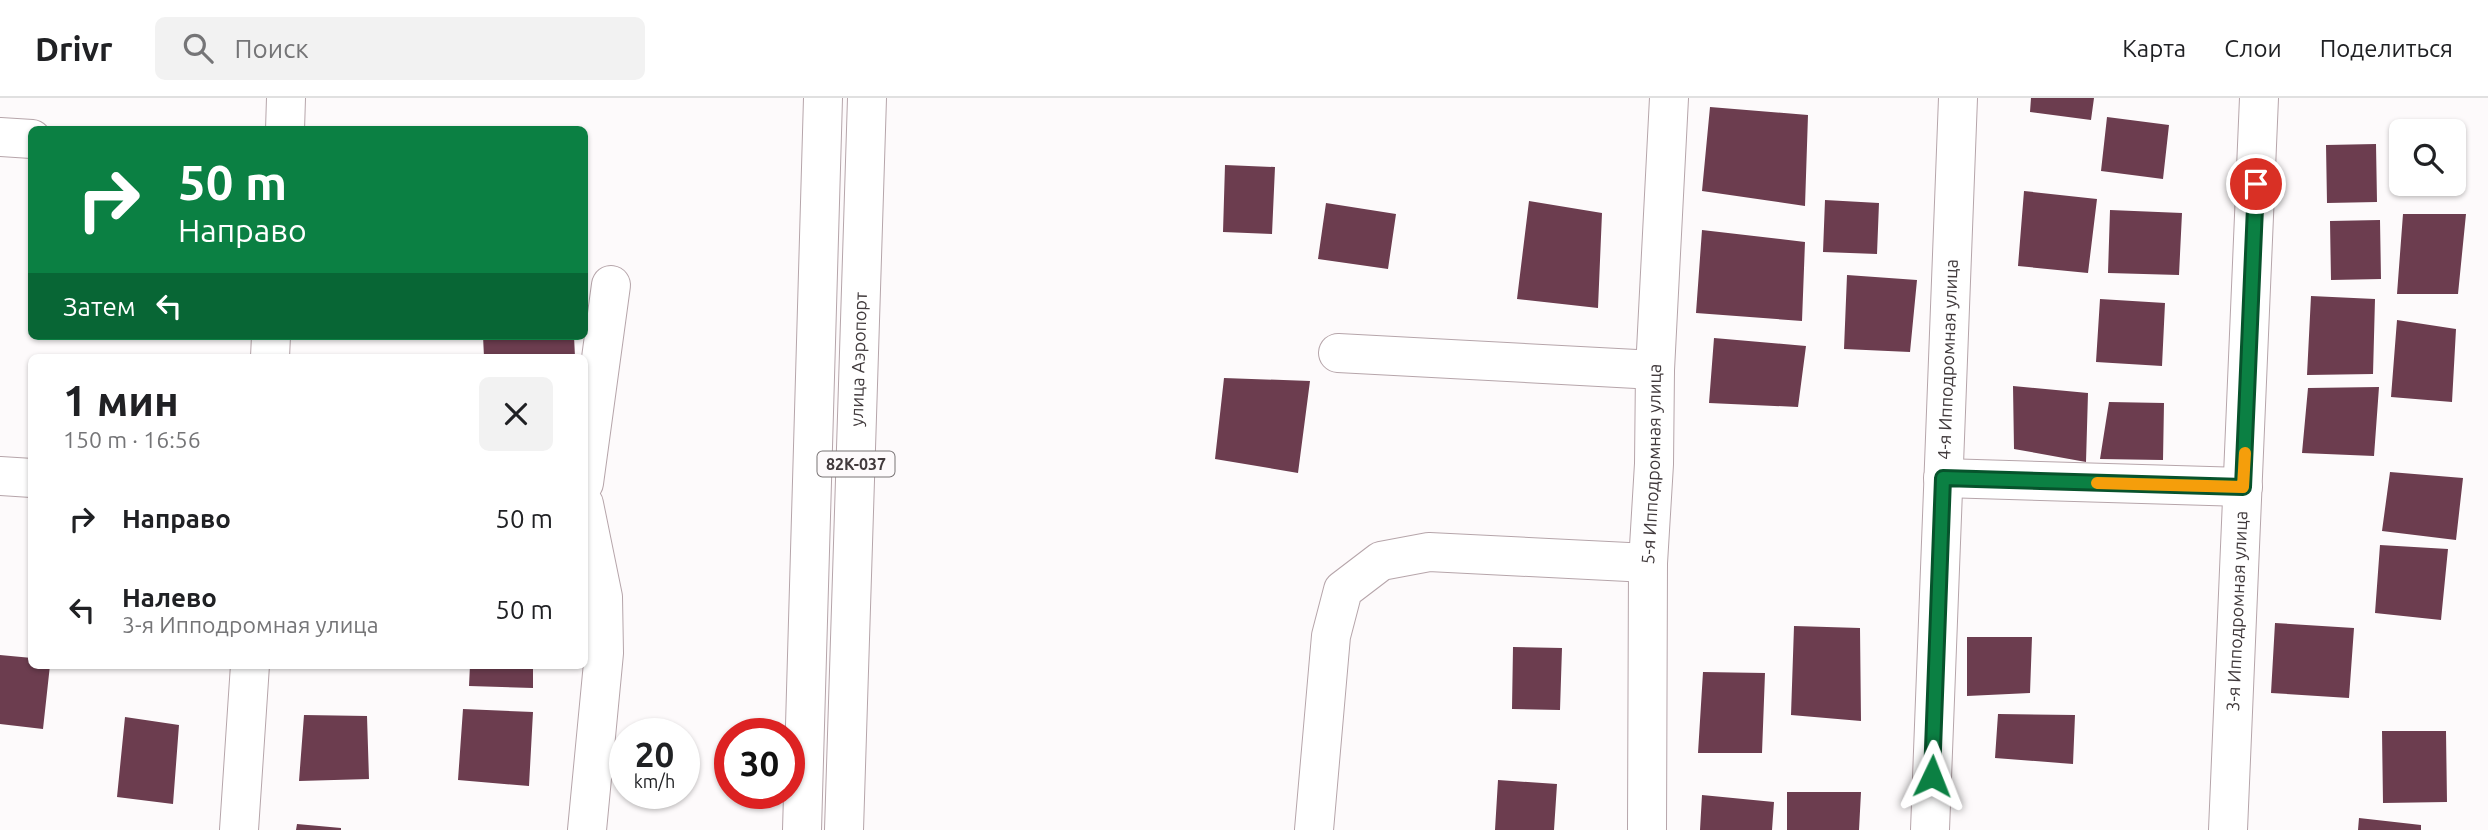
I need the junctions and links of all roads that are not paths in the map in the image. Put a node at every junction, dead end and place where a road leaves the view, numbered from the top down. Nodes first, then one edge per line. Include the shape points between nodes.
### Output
1 (286, 98) edge
2 (823, 98) edge
3 (867, 98) edge
4 (1669, 98) edge
5 (1958, 98) edge
6 (2259, 98) edge
7 (285, 126) edge
8 (0, 137) edge
9 (28, 139) edge
10 (611, 285) dead end
11 (1338, 353) dead end
12 (1655, 370) junction
13 (588, 454) edge
14 (0, 476) edge
15 (28, 478) edge
16 (1943, 478) junction
17 (2243, 487) junction
18 (588, 524) edge
19 (1648, 563) junction
20 (250, 669) edge
21 (239, 830) edge
22 (587, 830) edge
23 (802, 830) edge
24 (844, 830) edge
25 (1314, 830) edge
26 (1647, 830) edge
27 (1930, 830) edge
28 (2228, 830) edge

1 - 7 street
2 - 23 street
3 - 24 street, улица Аэропорт / 82К-037
4 - 12 street, 5-я Ипподромная улица
5 - 16 street, 4-я Ипподромная улица
6 - 17 street, 3-я Ипподромная улица
8 - 9 street
10 - 13 street
11 - 12 street
12 - 19 street, 5-я Ипподромная улица
14 - 15 street
16 - 17 street
16 - 27 street, 4-я Ипподромная улица
17 - 28 street, 3-я Ипподромная улица
18 - 22 street via 603,597 604,653
19 - 25 street via 1429,552 1381,561 1343,590 1331,636
19 - 26 street, 5-я Ипподромная улица
20 - 21 street

